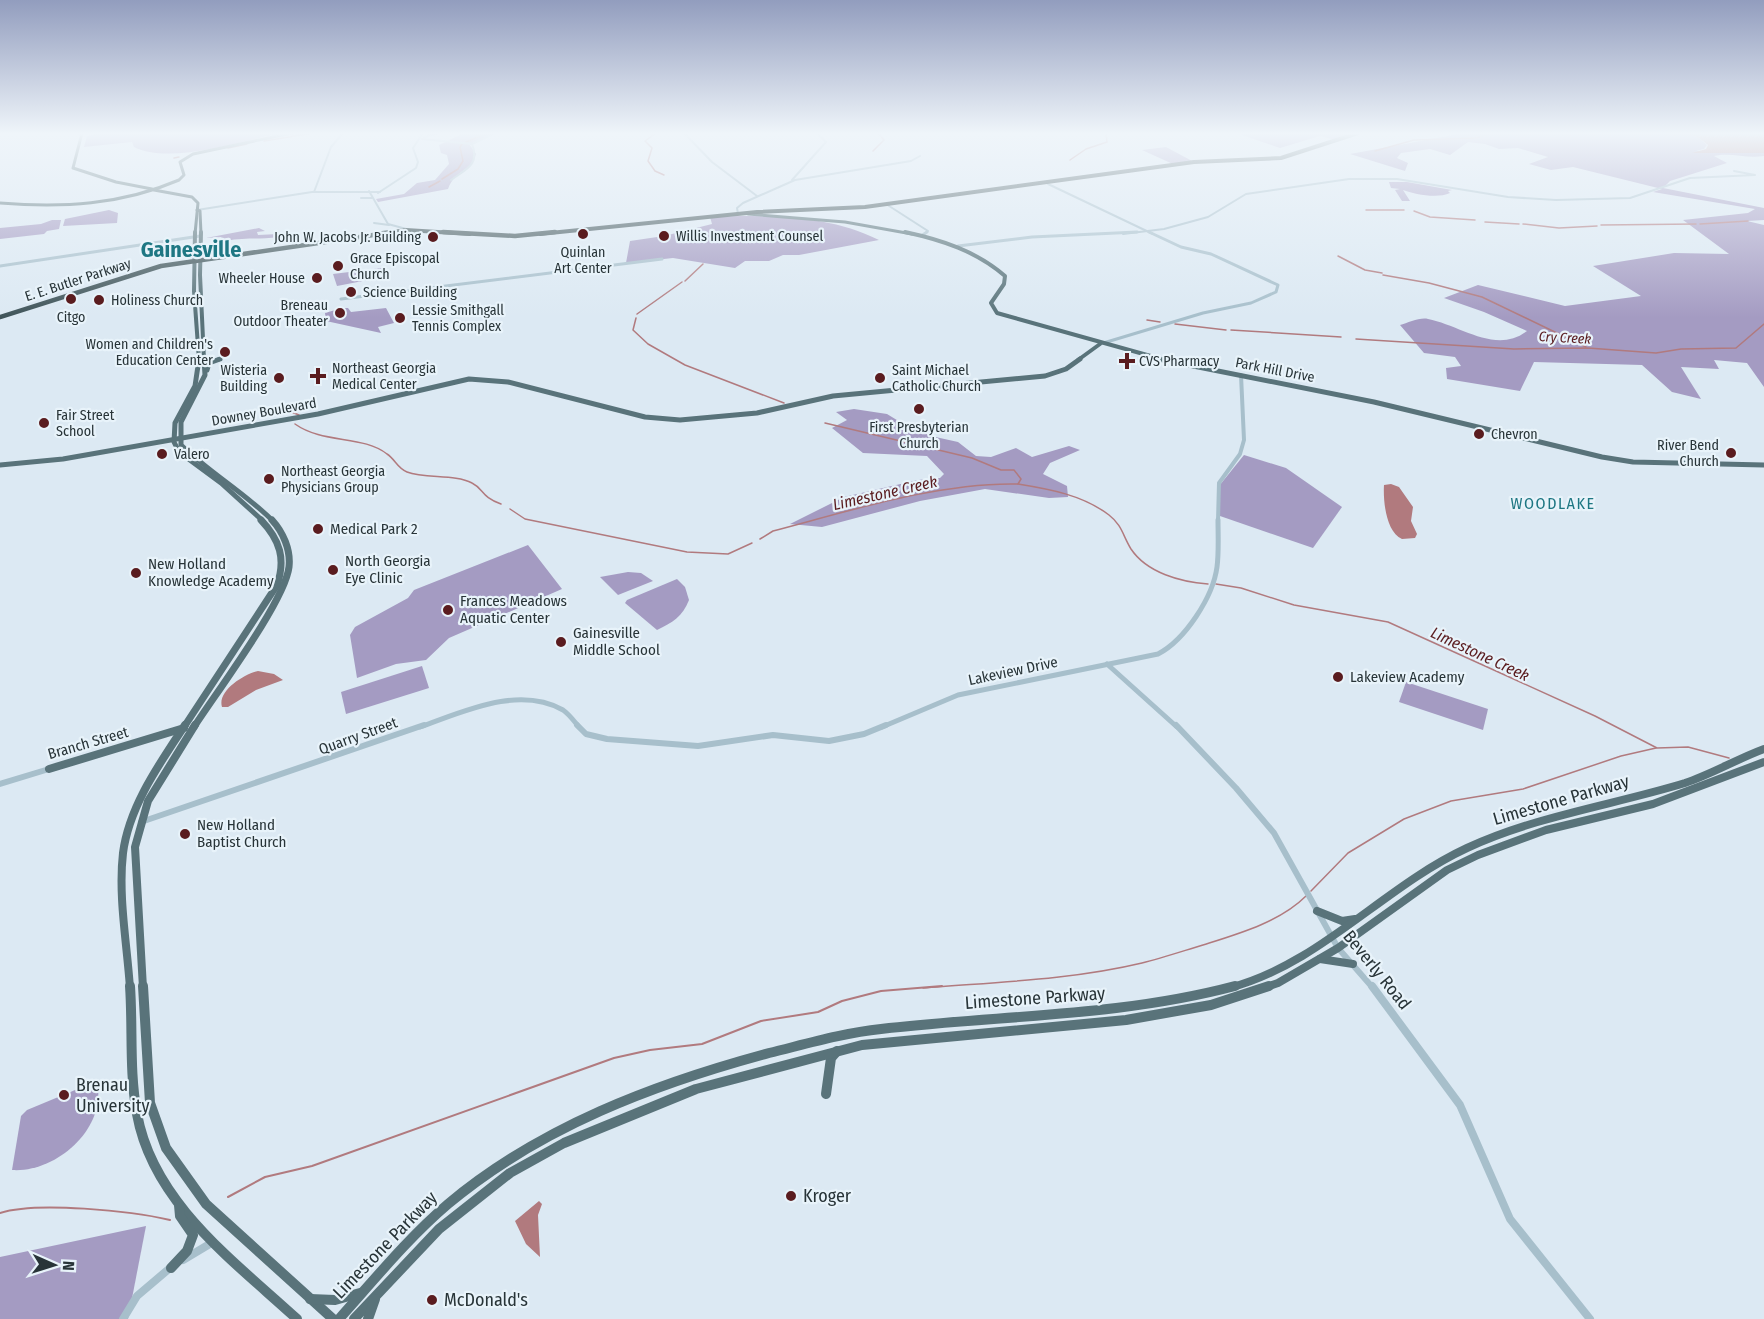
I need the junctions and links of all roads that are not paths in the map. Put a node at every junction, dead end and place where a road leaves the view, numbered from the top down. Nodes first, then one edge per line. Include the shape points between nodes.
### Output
1 (123, 195) edge
2 (133, 195) edge
3 (177, 195) edge
4 (180, 195) edge
5 (295, 195) edge
6 (375, 195) edge
7 (761, 195) edge
8 (963, 195) edge
9 (1071, 195) edge
10 (1247, 195) edge
11 (1501, 195) edge
12 (1644, 195) edge
13 (757, 196) joint
14 (371, 197) junction
15 (193, 198) junction
16 (361, 198) dead end
17 (0, 203) edge
18 (223, 204) dead end
19 (886, 204) junction
20 (218, 207) junction
21 (197, 210) junction
22 (738, 214) junction
23 (374, 223) dead end
24 (392, 228) junction
25 (1149, 231) junction
26 (198, 236) junction
27 (921, 236) junction
28 (941, 241) junction
29 (966, 246) junction
30 (662, 259) dead end
31 (197, 260) junction
32 (170, 264) junction
33 (0, 266) edge
34 (340, 299) dead end
35 (0, 317) edge
36 (1100, 344) junction
37 (1116, 348) junction
38 (1092, 350) junction
39 (220, 359) dead end
40 (205, 375) junction
41 (1240, 375) junction
42 (494, 379) junction
43 (458, 380) junction
44 (512, 384) junction
45 (416, 392) junction
46 (203, 437) junction
47 (181, 440) junction
48 (173, 441) junction
49 (185, 449) junction
50 (1764, 465) edge
51 (0, 467) edge
52 (232, 662) junction
53 (1107, 664) junction
54 (184, 728) junction
55 (578, 728) joint
56 (1764, 749) edge
57 (1764, 762) edge
58 (49, 769) joint
59 (0, 784) edge
60 (141, 822) junction
61 (1317, 911) junction
62 (1360, 917) junction
63 (1331, 938) junction
64 (1338, 948) junction
65 (1318, 959) junction
66 (1353, 964) junction
67 (837, 1051) junction
68 (826, 1094) dead end
69 (180, 1205) junction
70 (213, 1242) junction
71 (171, 1268) junction
72 (364, 1291) junction
73 (376, 1295) junction
74 (310, 1299) junction
75 (294, 1317) edge
76 (123, 1319) edge
77 (333, 1319) edge
78 (339, 1319) edge
79 (354, 1319) edge
80 (368, 1319) edge
81 (1590, 1319) edge

1 - 17 main road via 65,205
2 - 17 main road via 65,206
3 - 15 main road
4 - 15 main road
5 - 20 street
6 - 14 street
7 - 13 street
8 - 19 highway
9 - 25 street
10 - 25 street via 1208,217
11 - 12 street via 1538,200
13 - 22 street via 738,206
14 - 16 street
14 - 24 street
15 - 21 main road via 198,202
18 - 20 street
19 - 22 highway
19 - 27 street via 928,231
20 - 21 street
21 - 26 main road via 194,221
22 - 24 highway via 514,236
22 - 27 main road via 802,217
23 - 24 street
24 - 31 highway via 377,234
25 - 29 street via 1050,236
25 - 36 street via 1275,282 1278,291 1252,302
26 - 31 main road
26 - 33 street
27 - 28 main road
28 - 29 street
28 - 29 main road
29 - 36 main road, Park Hill Drive via 1005,276 990,303 997,313
30 - 34 street
31 - 32 highway
31 - 32 highway, E. E. Butler Parkway
31 - 40 main road
31 - 48 main road via 198,380 175,423
32 - 35 highway, E. E. Butler Parkway
36 - 37 main road, Park Hill Drive
36 - 38 main road
37 - 38 main road
37 - 41 main road, Park Hill Drive
38 - 44 main road via 1066,369 1044,376 833,396 757,413 680,420 645,417
39 - 40 main road via 209,363
40 - 47 main road via 181,422
41 - 50 main road, Park Hill Drive via 1633,462
41 - 53 street, Lakeview Drive via 1244,440 1240,454 1220,483 1217,569 1205,603 1198,617 1166,650
42 - 43 main road, Downey Boulevard
42 - 43 main road via 466,375
42 - 44 main road, Downey Boulevard
43 - 45 main road, Downey Boulevard
44 - 45 main road, Downey Boulevard via 469,382
45 - 46 main road, Downey Boulevard via 331,415
45 - 47 main road, Downey Boulevard
46 - 47 main road, Downey Boulevard
46 - 49 main road via 188,443
47 - 48 main road, Downey Boulevard
47 - 49 main road
48 - 51 main road, Downey Boulevard via 49,464
48 - 52 main road via 179,452 261,517 281,549 282,571 272,596
49 - 52 main road via 267,514 280,527 289,546 287,580
52 - 54 main road
52 - 60 main road via 148,801
53 - 55 street, Lakeview Drive via 958,695 864,734 829,741 774,735 690,746 607,739
53 - 61 street, Beverly Road via 1166,715 1236,788 1274,833
54 - 58 main road, Branch Street
54 - 69 main road via 136,807 123,853 131,1061 137,1114 154,1164 168,1192
55 - 60 street, Quarry Street via 559,707 533,701 477,707
56 - 62 main road, Limestone Parkway via 1708,774 1642,796 1537,822 1469,847 1438,863
57 - 64 main road, Limestone Parkway via 1653,804 1546,830 1478,855 1447,870
58 - 59 street, Branch Street
60 - 74 main road via 135,847 150,1103 166,1148 206,1204
61 - 62 main road via 1342,921
61 - 63 street, Beverly Road
62 - 63 main road, Limestone Parkway
63 - 64 street, Beverly Road
63 - 72 main road, Limestone Parkway via 1269,973 1189,998 1134,1009 859,1032 693,1076 577,1121 505,1162 442,1210
64 - 65 main road, Limestone Parkway
64 - 66 street, Beverly Road
65 - 66 main road
65 - 67 main road, Limestone Parkway via 1278,982 1211,1005 1126,1020 895,1041
66 - 81 street, Beverly Road via 1393,1012 1460,1106 1500,1202 1519,1233
67 - 68 main road via 831,1058
67 - 73 main road, Limestone Parkway via 696,1089 546,1152 457,1213
69 - 70 main road
69 - 71 main road via 180,1216 193,1235 187,1251
70 - 71 street
70 - 75 main road
71 - 76 street via 137,1296
72 - 74 main road via 341,1300
72 - 78 main road, Limestone Parkway
73 - 79 main road, Limestone Parkway
73 - 80 main road
74 - 77 main road

